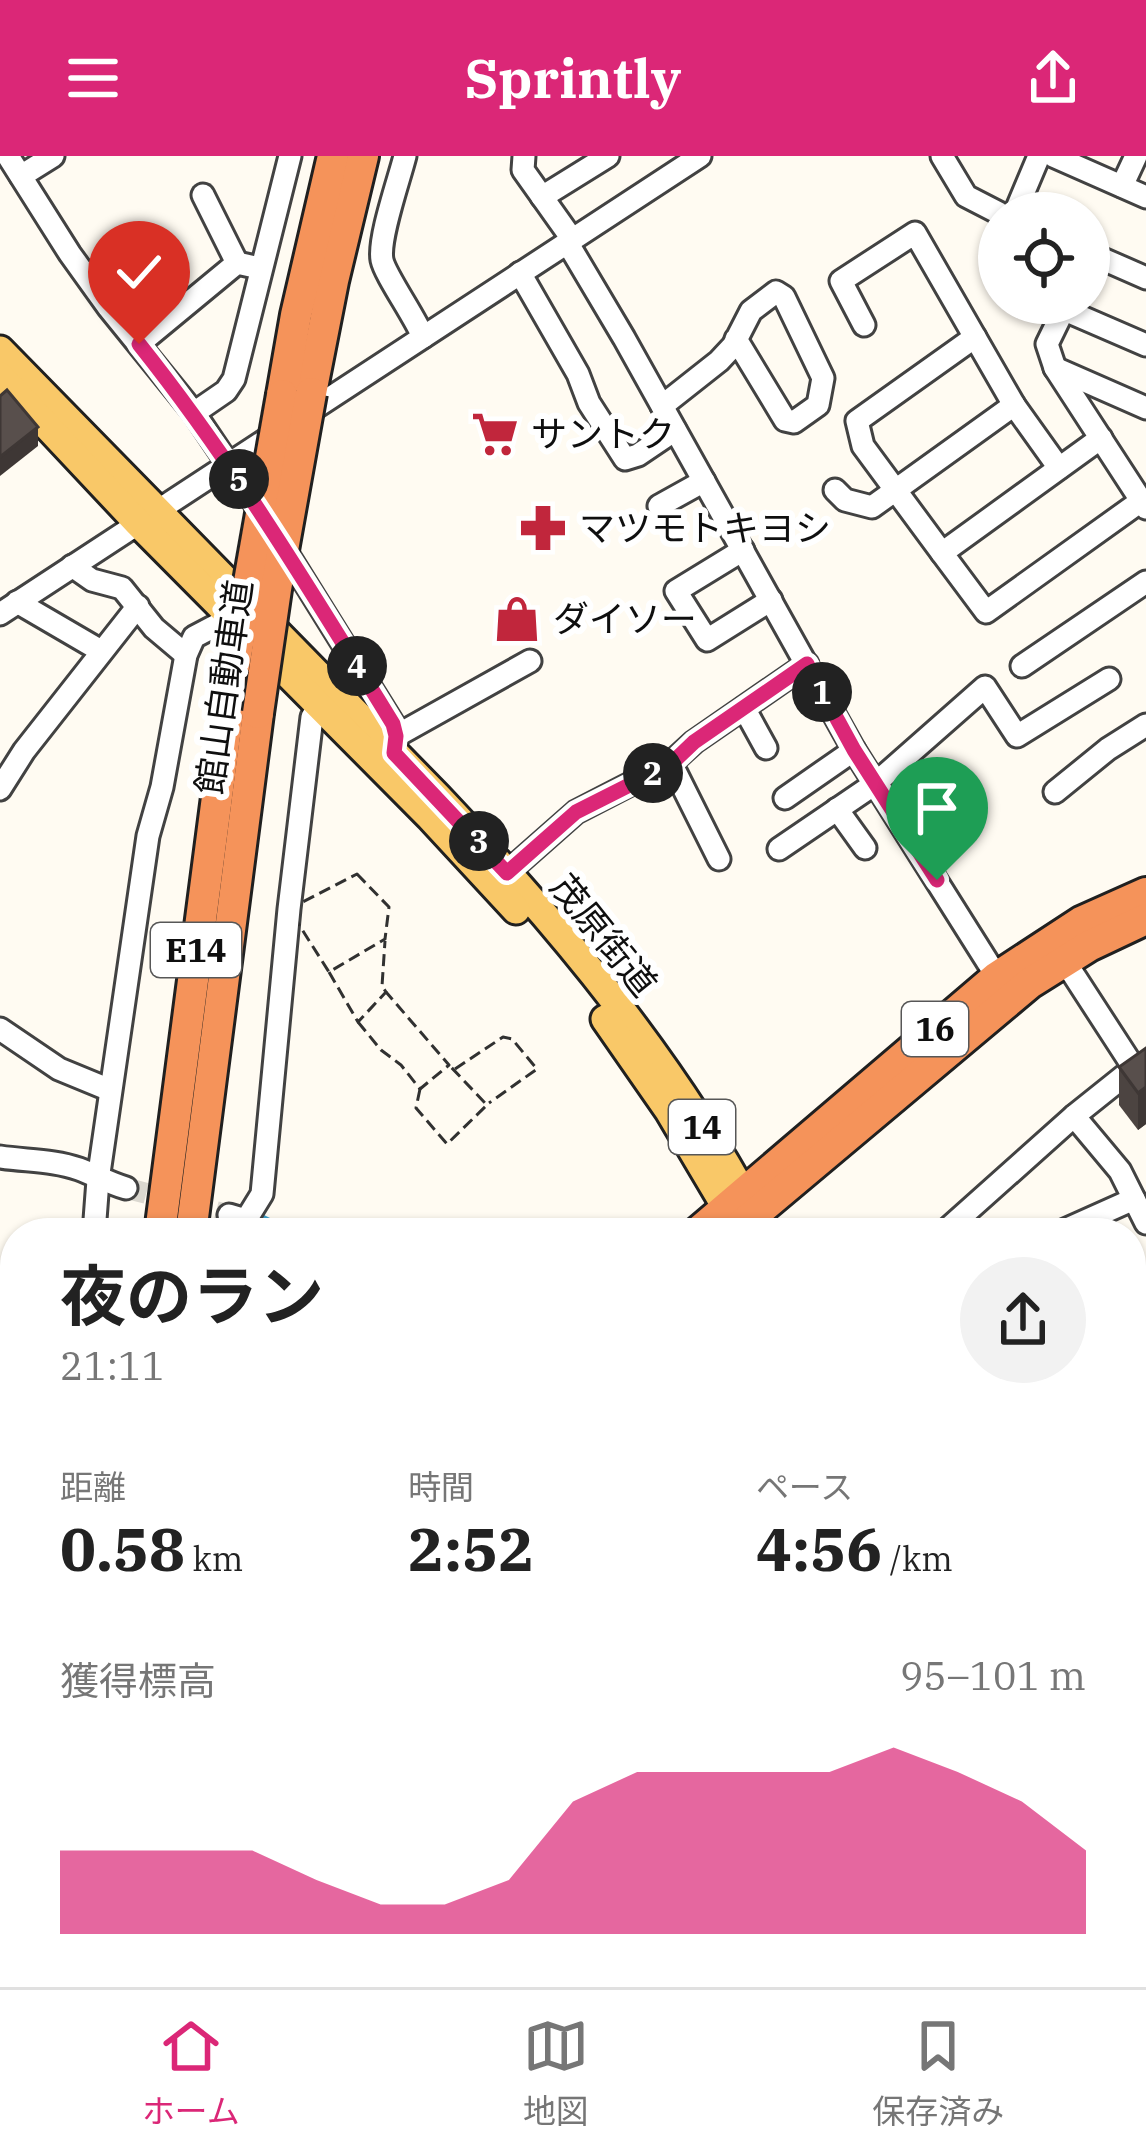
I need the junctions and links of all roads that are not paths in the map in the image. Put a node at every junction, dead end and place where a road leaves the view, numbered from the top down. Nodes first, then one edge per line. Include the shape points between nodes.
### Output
1 (8, 156) edge
2 (53, 156) edge
3 (290, 156) edge
4 (333, 156) edge
5 (363, 156) edge
6 (405, 156) edge
7 (524, 156) edge
8 (608, 156) edge
9 (700, 156) edge
10 (942, 156) edge
11 (1039, 156) edge
12 (1053, 156) edge
13 (1136, 156) edge
14 (21, 176) junction
15 (1122, 186) junction
16 (1024, 192) edge
17 (203, 195) dead end
18 (542, 197) junction
19 (1146, 197) edge
20 (978, 202) edge
21 (570, 240) junction
22 (1110, 262) edge
23 (237, 263) junction
24 (260, 268) junction
25 (520, 273) junction
26 (1146, 278) edge
27 (1057, 324) edge
28 (1103, 324) edge
29 (864, 325) dead end
30 (423, 337) junction
31 (975, 337) junction
32 (736, 339) junction
33 (139, 344) junction
34 (1146, 345) edge
35 (0, 350) edge
36 (1055, 368) junction
37 (0, 376) edge
38 (297, 394) junction
39 (1014, 405) junction
40 (662, 406) junction
41 (1146, 408) edge
42 (194, 413) junction
43 (675, 430) junction
44 (1101, 438) junction
45 (230, 464) junction
46 (1059, 468) junction
47 (704, 481) junction
48 (835, 490) dead end
49 (896, 490) junction
50 (1144, 504) edge
51 (659, 506) dead end
52 (147, 518) junction
53 (742, 550) junction
54 (942, 553) junction
55 (72, 566) junction
56 (1146, 583) edge
57 (771, 600) junction
58 (138, 606) junction
59 (9, 608) edge
60 (232, 616) junction
61 (101, 651) junction
62 (186, 655) junction
63 (530, 661) dead end
64 (807, 664) junction
65 (1022, 666) dead end
66 (1109, 679) dead end
67 (320, 705) junction
68 (744, 708) junction
69 (1146, 725) edge
70 (766, 748) dead end
71 (854, 750) junction
72 (393, 755) junction
73 (671, 764) junction
74 (876, 783) junction
75 (0, 789) edge
76 (1055, 792) dead end
77 (785, 797) dead end
78 (837, 809) junction
79 (865, 848) dead end
80 (778, 849) dead end
81 (719, 860) dead end
82 (507, 873) junction
83 (1146, 893) edge
84 (1146, 919) edge
85 (1064, 960) junction
86 (997, 977) junction
87 (0, 1029) edge
88 (110, 1090) junction
89 (1074, 1116) junction
90 (1, 1158) edge
91 (98, 1180) junction
92 (1136, 1187) edge
93 (126, 1188) tunnel mouth
94 (229, 1215) tunnel mouth
95 (95, 1218) edge
96 (162, 1218) edge
97 (192, 1218) edge
98 (239, 1218) edge
99 (247, 1218) edge
100 (741, 1218) edge
101 (741, 1218) edge
102 (744, 1218) edge
103 (744, 1218) edge
104 (960, 1218) edge
105 (1083, 1218) edge
106 (1145, 1218) edge

1 - 14 street
2 - 14 street
3 - 24 street
4 - 38 highway, 館山自動車道 / E14 via 296,315
5 - 38 highway, 館山自動車道 / E14
6 - 30 street via 382,262
7 - 18 street via 523,170
8 - 18 street
9 - 21 street
10 - 20 street
11 - 16 street
12 - 15 street
13 - 15 street
14 - 33 street
15 - 19 street
17 - 23 street
18 - 21 street
21 - 25 street
21 - 40 street
22 - 26 street
23 - 24 street
23 - 33 street
24 - 42 street via 234,379
25 - 30 street
25 - 43 street via 625,459
27 - 36 street via 1047,344
28 - 34 street
29 - 31 street via 841,280 916,233
30 - 45 street
31 - 39 street
31 - 49 street via 857,421 863,446
32 - 32 street via 751,310 776,292 784,297 823,378 818,405 785,420
32 - 40 street
33 - 42 street
35 - 52 main road, 茂原街道 / 14
36 - 41 street
36 - 44 street
37 - 52 main road, 茂原街道 / 14
38 - 96 highway, 館山自動車道 / E14, bridge via 234,667
38 - 97 highway, 館山自動車道 / E14, bridge
39 - 46 street
39 - 49 street
40 - 43 street
42 - 45 street
43 - 47 street
44 - 46 street
44 - 50 street
45 - 52 street
45 - 72 street via 393,724
46 - 54 street
47 - 51 street
47 - 53 street
48 - 49 street via 872,507
49 - 54 street
50 - 54 street via 986,612
52 - 55 street
52 - 60 main road, 茂原街道 / 14
52 - 72 main road, 茂原街道 / 14
53 - 57 street
53 - 57 street via 676,591 707,640
55 - 58 street via 122,588
55 - 59 street
56 - 65 street
57 - 64 street
58 - 61 street
58 - 62 street
59 - 61 street
60 - 62 street via 194,637
60 - 67 main road, 茂原街道 / 14
61 - 75 street
62 - 88 street via 148,836
63 - 72 street
64 - 68 street
64 - 71 street
66 - 74 street via 1016,736 985,687
67 - 72 main road, 茂原街道 / 14
67 - 99 street via 289,909 262,1194
68 - 70 street
68 - 73 street
69 - 76 street
71 - 74 street
71 - 77 street
72 - 82 main road, 茂原街道 / 14
72 - 100 main road, 茂原街道 / 14 via 430,817 605,1020
73 - 81 street
73 - 82 street via 576,812
74 - 78 street
74 - 86 street
78 - 79 street
78 - 80 street
82 - 101 main road, 茂原街道 / 14 via 685,1099
83 - 86 highway, 16 via 1082,922
84 - 85 highway, 16
85 - 89 street via 1134,1067
85 - 102 highway, 16
86 - 103 highway, 16
87 - 88 street via 59,1070
88 - 91 street
89 - 92 street
89 - 104 street
90 - 91 street via 79,1169
91 - 93 street
91 - 95 street
92 - 105 street
92 - 106 street
94 - 98 street

